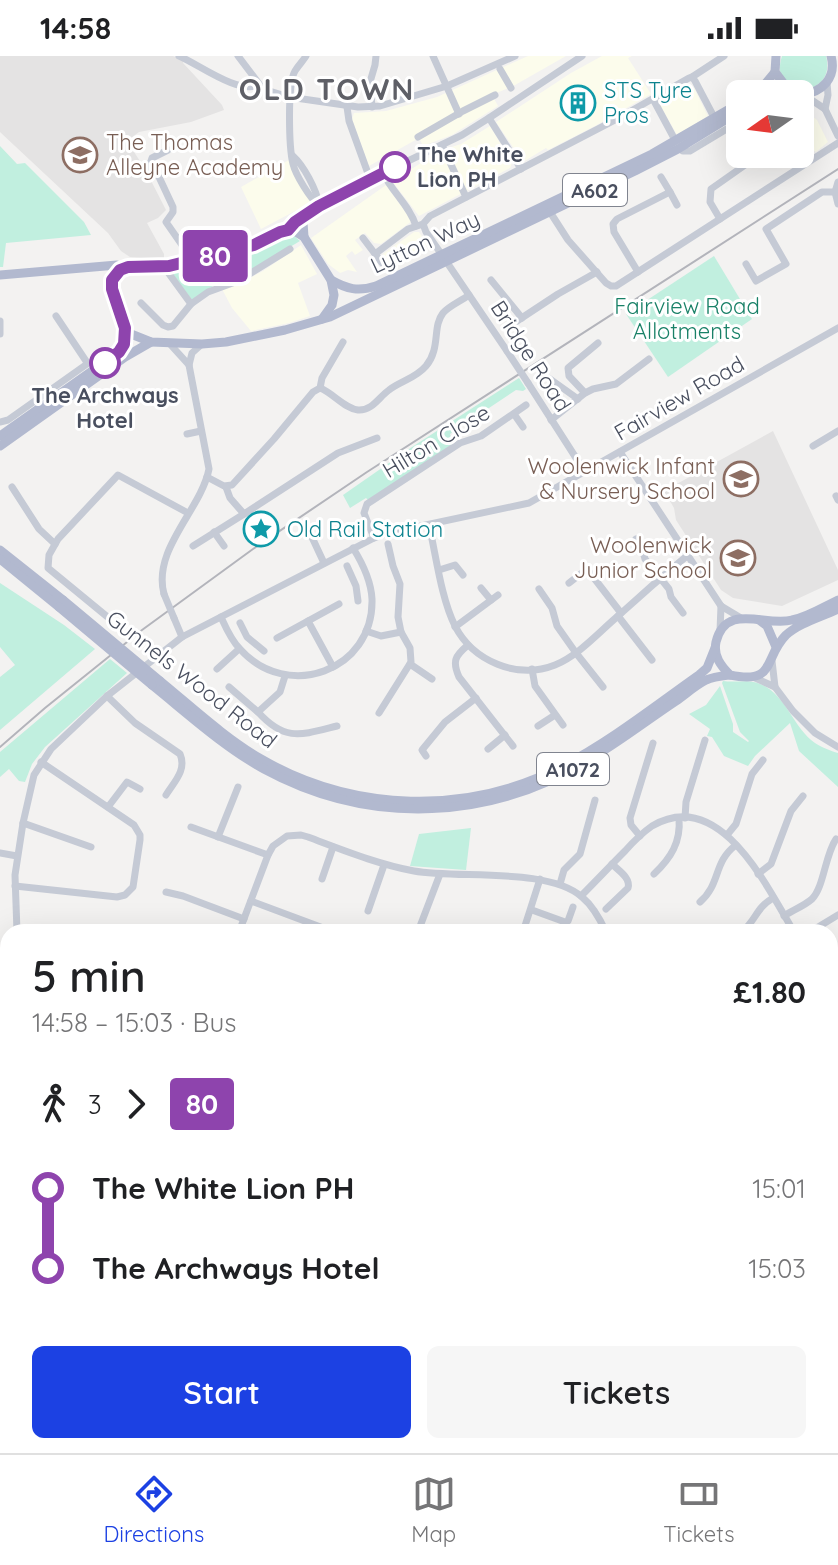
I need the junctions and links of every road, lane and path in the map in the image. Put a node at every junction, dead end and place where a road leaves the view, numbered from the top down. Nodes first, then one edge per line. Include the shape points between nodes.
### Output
1 (179, 56) edge
2 (238, 56) edge
3 (306, 56) edge
4 (376, 56) edge
5 (433, 56) edge
6 (493, 56) edge
7 (515, 56) edge
8 (582, 56) edge
9 (724, 56) edge
10 (776, 56) edge
11 (833, 58) edge
12 (499, 67) junction
13 (775, 72) junction
14 (692, 77) junction
15 (768, 80) edge
16 (783, 80) edge
17 (827, 83) junction
18 (259, 85) junction
19 (447, 86) junction
20 (511, 88) dead end
21 (814, 91) edge
22 (495, 95) dead end
23 (289, 97) junction
24 (653, 99) junction
25 (814, 103) edge
26 (347, 107) junction
27 (372, 107) junction
28 (825, 109) junction
29 (726, 112) edge
30 (459, 114) junction
31 (489, 118) junction
32 (715, 119) junction
33 (726, 120) edge
34 (726, 129) edge
35 (467, 131) junction
36 (838, 136) edge
37 (418, 137) dead end
38 (675, 140) dead end
39 (838, 143) edge
40 (442, 145) junction
41 (168, 150) dead end
42 (683, 151) dead end
43 (741, 168) edge
44 (521, 169) junction
45 (383, 173) junction
46 (661, 177) dead end
47 (370, 179) junction
48 (838, 182) edge
49 (670, 192) junction
50 (835, 192) junction
51 (466, 197) junction
52 (838, 204) edge
53 (677, 205) dead end
54 (319, 206) junction
55 (550, 212) junction
56 (720, 219) junction
57 (420, 225) junction
58 (288, 230) junction
59 (304, 237) junction
60 (363, 238) dead end
61 (290, 249) dead end
62 (375, 254) junction
63 (444, 258) junction
64 (187, 263) junction
65 (382, 263) dead end
66 (746, 264) dead end
67 (129, 267) junction
68 (164, 267) junction
69 (90, 268) junction
70 (597, 272) junction
71 (638, 272) junction
72 (0, 275) edge
73 (331, 280) junction
74 (491, 280) dead end
75 (112, 289) junction
76 (469, 295) junction
77 (141, 303) dead end
78 (191, 304) junction
79 (56, 316) dead end
80 (522, 318) junction
81 (322, 319) junction
82 (0, 321) edge
83 (514, 323) dead end
84 (125, 328) junction
85 (838, 328) edge
86 (0, 334) edge
87 (151, 342) junction
88 (343, 342) dead end
89 (168, 343) junction
90 (598, 343) dead end
91 (202, 344) junction
92 (649, 359) dead end
93 (189, 365) junction
94 (550, 379) dead end
95 (320, 388) junction
96 (585, 393) junction
97 (578, 399) junction
98 (526, 405) dead end
99 (514, 414) junction
100 (551, 420) junction
101 (0, 422) edge
102 (523, 427) dead end
103 (201, 431) junction
104 (838, 431) edge
105 (187, 434) dead end
106 (0, 436) edge
107 (377, 438) dead end
108 (0, 446) edge
109 (813, 446) dead end
110 (620, 452) junction
111 (585, 472) junction
112 (207, 477) junction
113 (12, 487) dead end
114 (226, 487) junction
115 (188, 513) junction
116 (244, 514) junction
117 (429, 525) junction
118 (214, 532) junction
119 (310, 533) dead end
120 (374, 538) junction
121 (636, 539) dead end
122 (55, 544) junction
123 (388, 544) dead end
124 (193, 546) dead end
125 (224, 546) dead end
126 (353, 548) junction
127 (0, 550) edge
128 (688, 555) junction
129 (0, 559) edge
130 (324, 563) junction
131 (347, 566) dead end
132 (439, 570) junction
133 (463, 575) dead end
134 (661, 578) junction
135 (569, 583) dead end
136 (481, 588) dead end
137 (539, 589) dead end
138 (372, 596) junction
139 (838, 600) edge
140 (61, 604) junction
141 (339, 604) dead end
142 (721, 606) junction
143 (838, 609) edge
144 (683, 613) dead end
145 (619, 614) junction
146 (221, 617) junction
147 (741, 618) junction
148 (110, 619) dead end
149 (759, 620) junction
150 (308, 621) junction
151 (240, 623) dead end
152 (455, 627) junction
153 (366, 631) junction
154 (720, 631) junction
155 (401, 632) junction
156 (182, 637) junction
157 (277, 638) dead end
158 (468, 645) junction
159 (776, 647) junction
160 (715, 648) junction
161 (239, 649) junction
162 (576, 653) junction
163 (652, 660) dead end
164 (252, 661) junction
165 (772, 661) junction
166 (410, 664) junction
167 (333, 667) junction
168 (217, 669) dead end
169 (532, 669) junction
170 (730, 675) junction
171 (285, 676) junction
172 (753, 677) junction
173 (432, 679) dead end
174 (229, 687) dead end
175 (603, 687) dead end
176 (775, 687) junction
177 (107, 696) junction
178 (476, 698) junction
179 (258, 712) junction
180 (379, 713) dead end
181 (555, 715) junction
182 (563, 725) dead end
183 (337, 726) dead end
184 (538, 726) dead end
185 (505, 735) junction
186 (705, 740) dead end
187 (653, 743) dead end
188 (513, 746) dead end
189 (838, 747) edge
190 (488, 749) dead end
191 (422, 750) dead end
192 (763, 760) dead end
193 (41, 762) junction
194 (238, 787) dead end
195 (140, 789) dead end
196 (166, 795) dead end
197 (803, 796) dead end
198 (595, 800) dead end
199 (400, 805) junction
200 (108, 807) junction
201 (682, 818) junction
202 (23, 823) junction
203 (191, 827) dead end
204 (727, 835) junction
205 (640, 836) junction
206 (218, 837) junction
207 (836, 839) dead end
208 (736, 845) junction
209 (91, 847) dead end
210 (333, 847) junction
211 (0, 853) edge
212 (268, 855) junction
213 (834, 855) edge
214 (17, 856) junction
215 (612, 864) junction
216 (384, 865) junction
217 (440, 874) junction
218 (654, 874) dead end
219 (758, 874) junction
220 (322, 879) dead end
221 (540, 879) junction
222 (560, 884) junction
223 (15, 886) junction
224 (166, 892) dead end
225 (581, 896) junction
226 (773, 898) junction
227 (251, 901) junction
228 (700, 902) dead end
229 (573, 907) dead end
230 (606, 909) dead end
231 (532, 910) junction
232 (368, 911) dead end
233 (784, 916) junction
234 (244, 919) junction
235 (17, 924) edge
236 (242, 924) edge
237 (313, 924) edge
238 (421, 924) edge
239 (526, 924) edge
240 (602, 924) edge
241 (750, 924) edge
242 (789, 924) edge

1 - 18 street via 229,83
2 - 18 street
3 - 23 street via 294,73
4 - 27 street
5 - 19 street
6 - 12 street
7 - 12 street
8 - 31 street
9 - 14 street
10 - 13 main road
11 - 17 main road
12 - 19 street
12 - 20 street
13 - 15 main road
13 - 16 main road
14 - 24 street
14 - 32 street
17 - 21 main road
17 - 28 street
18 - 23 street
19 - 27 street
19 - 30 street
22 - 30 street
23 - 26 street
23 - 54 street via 293,156
24 - 38 street
24 - 44 street
25 - 28 street
26 - 27 street
26 - 47 street
28 - 36 street
29 - 32 main road, Lytton Way / A602
30 - 35 street
30 - 37 street
31 - 35 street
31 - 44 street
32 - 63 main road, Lytton Way / A602
33 - 55 main road, Lytton Way / A602
34 - 42 street
35 - 40 street
39 - 56 street
40 - 45 street
40 - 51 street
41 - 64 street via 149,165 173,207 166,222
43 - 56 street via 711,189 710,202
44 - 51 street
45 - 47 street
45 - 57 street, Bridge Road
46 - 49 street
47 - 54 street
48 - 50 street
49 - 53 street
49 - 71 street via 614,222 614,232
50 - 52 street
50 - 66 street via 822,192 766,229 786,264 756,281
51 - 57 street
54 - 58 street
54 - 59 main road via 303,222
55 - 63 main road, Lytton Way / A602
55 - 70 street
56 - 71 street
57 - 62 street
57 - 63 street, Bridge Road
58 - 59 main road
58 - 64 main road
59 - 73 main road
60 - 62 street
61 - 78 street
62 - 65 street
63 - 73 main road, Lytton Way / A602 via 367,289 349,289
63 - 76 street, Bridge Road
63 - 81 main road, Lytton Way / A602
64 - 68 main road
67 - 68 main road
67 - 69 main road
67 - 75 main road via 114,277
68 - 78 street
69 - 72 main road
69 - 75 main road via 99,271
70 - 71 street via 613,287
70 - 80 street
73 - 81 main road via 332,305
74 - 80 street
75 - 84 main road
76 - 95 street via 441,316 435,350 426,366 372,406 354,409
76 - 100 street, Bridge Road, bridge
77 - 78 street via 168,327
79 - 101 street via 87,364
80 - 83 street
81 - 91 main road, Lytton Way / A602
82 - 86 street
84 - 87 main road, Lytton Way / A602
84 - 106 main road via 119,352
85 - 110 street, Fairview Road
87 - 89 main road, Lytton Way / A602
87 - 108 main road
88 - 95 street
89 - 91 main road, Lytton Way / A602
89 - 93 street
90 - 96 street via 568,368
91 - 93 street
92 - 96 street via 611,387
93 - 103 street
94 - 97 street
95 - 114 street
96 - 97 street
97 - 100 street
98 - 99 street, Hilton Close
99 - 102 street, Hilton Close
99 - 120 street, Hilton Close via 367,504 364,513
100 - 111 street, Bridge Road
103 - 105 street
103 - 112 street
104 - 109 street
107 - 116 street via 338,453
110 - 111 street, Fairview Road
110 - 128 street
111 - 117 street, Fairview Road via 529,503
112 - 114 street
112 - 115 street
113 - 122 street
114 - 116 street
115 - 122 street via 116,476
115 - 156 street, bridge via 174,539 162,583
116 - 118 street
117 - 120 street, Fairview Road
117 - 132 street
118 - 124 street
118 - 125 street
119 - 130 street
120 - 126 street, Fairview Road
121 - 134 street
122 - 148 street via 48,568
123 - 155 street via 400,584
126 - 130 street, Fairview Road
126 - 138 street
127 - 140 main road, Gunnels Wood Road / A1072
128 - 134 street
128 - 142 street
129 - 140 main road, Gunnels Wood Road / A1072
130 - 146 street, Fairview Road
131 - 138 street via 358,599
132 - 133 street via 458,562
132 - 152 street
134 - 144 street
134 - 145 street
135 - 145 street via 587,569
136 - 152 street via 494,598
137 - 162 street
138 - 153 street
139 - 149 main road via 793,620
140 - 199 main road, Gunnels Wood Road / A1072, bridge via 218,738 264,769 314,792
141 - 150 street
142 - 147 street
142 - 154 street
143 - 159 main road via 793,629
145 - 162 street
145 - 163 street
146 - 156 street, Fairview Road
146 - 161 street
147 - 149 main road
147 - 154 main road
149 - 159 main road
150 - 157 street
150 - 167 street
151 - 164 street via 262,650
152 - 158 street
153 - 155 street via 381,636
153 - 167 street via 349,656
154 - 160 main road, Gunnels Wood Road / A1072
155 - 166 street via 411,651
156 - 177 street, Fairview Road
158 - 169 street via 491,662
158 - 178 street via 454,666
159 - 165 main road
160 - 170 main road
160 - 199 main road, Gunnels Wood Road / A1072 via 699,675 563,766 490,794
161 - 164 street
161 - 168 street
162 - 169 street
162 - 175 street
164 - 171 street
165 - 172 main road
165 - 176 street
166 - 173 street
166 - 180 street
167 - 171 street
169 - 181 street via 535,686
170 - 172 main road, Gunnels Wood Road / A1072
170 - 199 main road, Gunnels Wood Road / A1072 via 708,679 594,757 537,786 467,806
171 - 179 street via 280,692
172 - 176 street
174 - 179 street
176 - 189 street via 800,720
177 - 193 street, Fairview Road
177 - 196 street via 180,754 183,766
178 - 185 street
178 - 191 street via 445,722
179 - 183 street via 274,728 291,734
181 - 182 street
181 - 184 street
185 - 188 street
185 - 190 street
186 - 201 street
187 - 205 street via 630,818
192 - 204 street
193 - 200 street
193 - 202 street
194 - 206 street
195 - 200 street via 127,782
197 - 219 street via 791,811 771,864
198 - 222 street via 580,854 564,870
200 - 223 street via 140,835 129,892 117,897
201 - 204 street via 700,819
201 - 205 street via 655,824
201 - 218 street via 672,854
202 - 209 street
202 - 214 street
203 - 206 street
204 - 208 street
205 - 215 street
206 - 212 street
207 - 213 street
208 - 219 street
208 - 228 street via 724,856 713,888
210 - 212 street via 295,835 279,840
210 - 216 street
210 - 220 street
211 - 214 street
212 - 227 street
213 - 233 street via 813,897
214 - 223 street
215 - 225 street
215 - 230 street via 629,884
216 - 217 street
216 - 232 street
217 - 221 street
217 - 238 street
219 - 226 street
221 - 222 street
221 - 231 street
222 - 225 street
223 - 235 street
224 - 234 street
225 - 240 street
226 - 233 street
226 - 241 street
227 - 234 street
227 - 237 street
229 - 231 street via 565,922
231 - 239 street
233 - 242 street
234 - 236 street

